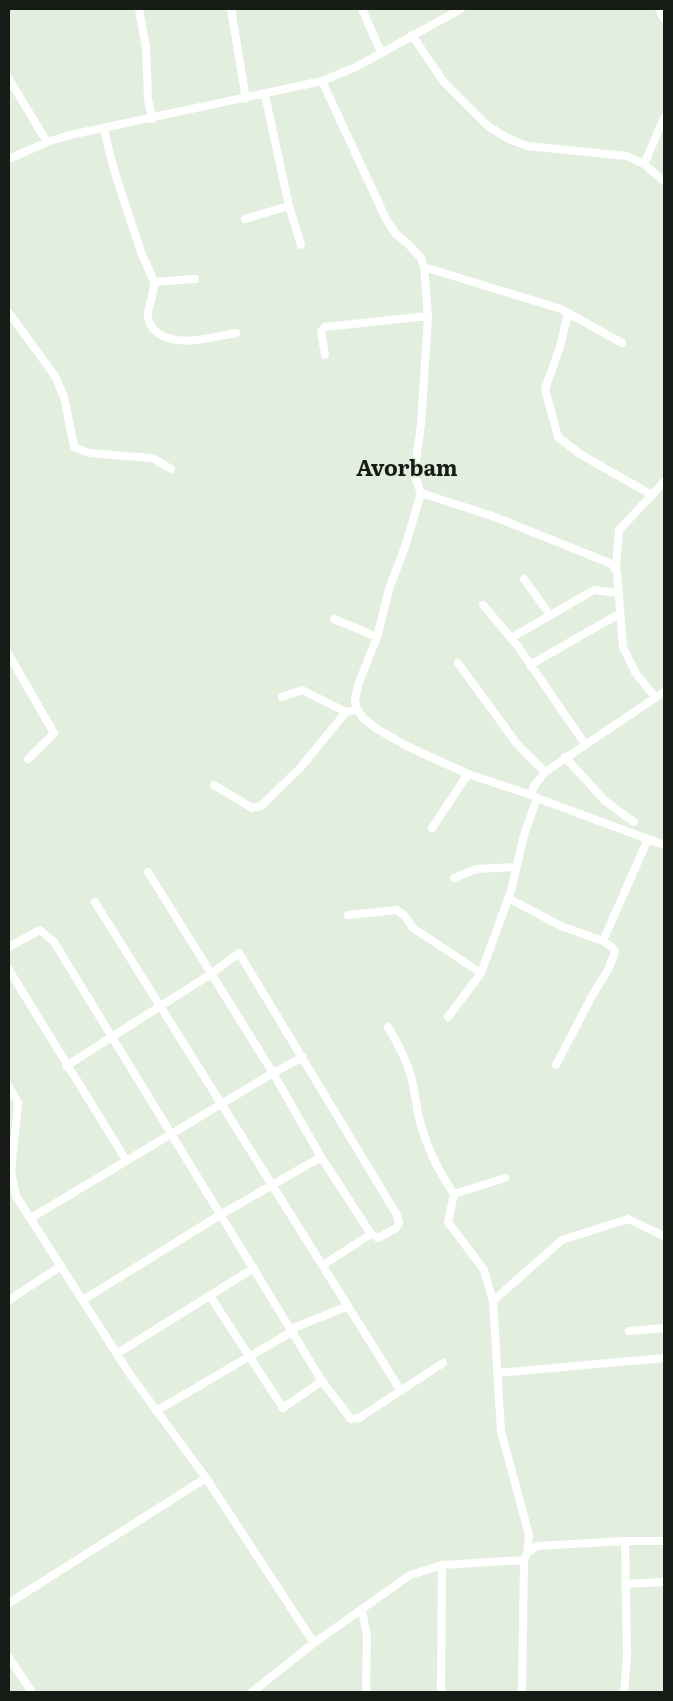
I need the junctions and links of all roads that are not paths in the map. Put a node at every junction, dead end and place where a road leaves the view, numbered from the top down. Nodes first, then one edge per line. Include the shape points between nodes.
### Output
1 (139, 9) edge
2 (231, 9) edge
3 (362, 9) edge
4 (461, 9) edge
5 (661, 9) edge
6 (664, 19) edge
7 (412, 35) junction
8 (381, 52) junction
9 (9, 79) edge
10 (322, 81) junction
11 (265, 95) junction
12 (246, 99) junction
13 (664, 118) edge
14 (152, 119) junction
15 (104, 128) junction
16 (47, 142) junction
17 (9, 159) edge
18 (644, 164) junction
19 (664, 181) edge
20 (289, 206) junction
21 (245, 219) dead end
22 (301, 245) dead end
23 (424, 267) junction
24 (195, 279) dead end
25 (154, 282) junction
26 (9, 313) edge
27 (568, 313) junction
28 (428, 316) junction
29 (236, 333) dead end
30 (622, 343) dead end
31 (325, 355) dead end
32 (171, 468) dead end
33 (664, 482) edge
34 (421, 493) junction
35 (652, 495) junction
36 (616, 568) junction
37 (524, 580) dead end
38 (618, 593) junction
39 (483, 605) dead end
40 (619, 614) junction
41 (550, 615) junction
42 (334, 619) dead end
43 (377, 637) junction
44 (511, 638) junction
45 (9, 655) edge
46 (458, 663) dead end
47 (530, 665) junction
48 (664, 692) edge
49 (282, 697) dead end
50 (655, 697) junction
51 (357, 709) junction
52 (346, 712) junction
53 (585, 744) junction
54 (565, 757) junction
55 (28, 759) dead end
56 (545, 772) junction
57 (468, 774) junction
58 (214, 784) dead end
59 (534, 796) junction
60 (634, 822) dead end
61 (432, 828) dead end
62 (648, 839) junction
63 (664, 845) edge
64 (515, 867) junction
65 (148, 872) dead end
66 (454, 878) dead end
67 (508, 898) junction
68 (95, 902) dead end
69 (348, 915) dead end
70 (603, 941) junction
71 (9, 947) edge
72 (9, 970) edge
73 (481, 973) junction
74 (211, 974) junction
75 (159, 1006) junction
76 (448, 1017) dead end
77 (388, 1027) dead end
78 (111, 1036) junction
79 (303, 1057) junction
80 (556, 1065) dead end
81 (66, 1066) junction
82 (272, 1073) junction
83 (9, 1087) edge
84 (222, 1103) junction
85 (171, 1133) junction
86 (10, 1149) edge
87 (321, 1157) junction
88 (126, 1160) junction
89 (505, 1178) dead end
90 (273, 1186) junction
91 (454, 1194) junction
92 (220, 1216) junction
93 (31, 1218) junction
94 (370, 1234) junction
95 (664, 1236) edge
96 (323, 1265) junction
97 (61, 1266) junction
98 (254, 1268) junction
99 (210, 1296) junction
100 (9, 1300) edge
101 (83, 1300) junction
102 (493, 1301) junction
103 (348, 1306) junction
104 (664, 1328) edge
105 (292, 1330) junction
106 (629, 1332) dead end
107 (118, 1353) junction
108 (250, 1357) junction
109 (664, 1358) edge
110 (443, 1363) dead end
111 (497, 1373) junction
112 (322, 1381) junction
113 (402, 1391) junction
114 (156, 1411) junction
115 (206, 1478) junction
116 (529, 1535) junction
117 (625, 1541) junction
118 (664, 1541) edge
119 (537, 1546) junction
120 (526, 1557) junction
121 (442, 1565) junction
122 (664, 1582) edge
123 (625, 1584) junction
124 (9, 1603) edge
125 (362, 1610) junction
126 (314, 1643) junction
127 (9, 1658) edge
128 (32, 1692) edge
129 (252, 1692) edge
130 (366, 1692) edge
131 (441, 1692) edge
132 (522, 1692) edge
133 (624, 1692) edge

1 - 14 street
2 - 12 street
3 - 8 street
4 - 7 street
5 - 6 street
7 - 8 street
7 - 18 street via 443,81 488,126 507,138 527,146 618,154
8 - 10 street
9 - 16 street
10 - 11 street
10 - 23 street via 386,219 395,233 421,258
11 - 12 street
11 - 20 street
12 - 14 street
13 - 18 street
14 - 15 street
15 - 16 street
15 - 25 street via 133,227
16 - 17 street
18 - 19 street
20 - 21 street
20 - 22 street
23 - 27 street
23 - 28 street
24 - 25 street
25 - 29 street via 147,317 158,333 171,338 198,340
26 - 32 street via 55,376 64,397 74,447 89,452 152,458
27 - 30 street
27 - 35 street via 545,389 558,437 580,454
28 - 31 street via 324,327 321,331
28 - 34 street via 421,425 414,474
33 - 35 street
34 - 36 street via 495,517
34 - 43 street via 389,589
35 - 36 street via 619,530
36 - 38 street
37 - 41 street
38 - 40 street
38 - 41 street via 594,590
39 - 44 street
40 - 47 street
40 - 50 street via 623,647
41 - 44 street
42 - 43 street
43 - 51 street via 358,685
44 - 47 street
45 - 55 street via 54,733
46 - 56 street via 517,744
47 - 53 street
48 - 50 street
49 - 52 street via 302,690
50 - 53 street
51 - 52 street
51 - 57 street via 363,718 391,738
52 - 58 street via 301,767 261,806 252,808
53 - 54 street
54 - 56 street
54 - 60 street via 605,801
56 - 59 street via 534,786
57 - 59 street
57 - 61 street
59 - 62 street
59 - 64 street
62 - 63 street
62 - 70 street
64 - 66 street via 476,869
64 - 67 street
65 - 74 street
67 - 70 street via 561,926
67 - 73 street
68 - 75 street
69 - 73 street via 400,911 413,928
70 - 80 street via 614,948 615,956
71 - 78 street via 40,930 54,942
72 - 81 street
73 - 76 street
74 - 75 street
74 - 79 street via 239,953
74 - 82 street
75 - 78 street
75 - 84 street
77 - 91 street via 411,1077 430,1152
78 - 81 street
78 - 85 street
79 - 82 street
79 - 94 street via 397,1215 399,1223 396,1228 378,1238
81 - 88 street
82 - 84 street
82 - 87 street
83 - 86 street via 18,1103
84 - 85 street
84 - 90 street
85 - 88 street
85 - 92 street
86 - 93 street via 16,1196
87 - 90 street
87 - 94 street
88 - 93 street
89 - 91 street
90 - 92 street
90 - 96 street
91 - 102 street via 448,1222 484,1270
92 - 98 street
92 - 101 street
93 - 97 street
94 - 96 street
95 - 102 street via 628,1219 562,1240
96 - 103 street
97 - 100 street
97 - 101 street
98 - 99 street
98 - 105 street
99 - 107 street
99 - 108 street
101 - 107 street
102 - 111 street
103 - 105 street
103 - 113 street
104 - 106 street
105 - 108 street
105 - 112 street
107 - 114 street
108 - 112 street via 283,1408
108 - 114 street
109 - 111 street
110 - 113 street
111 - 116 street via 501,1431
112 - 113 street via 351,1419 356,1420
114 - 115 street
115 - 124 street
115 - 126 street
116 - 119 street
116 - 120 street
117 - 118 street
117 - 119 street
117 - 123 street
119 - 120 street
120 - 121 street
120 - 132 street
121 - 125 street via 410,1575
121 - 131 street
122 - 123 street
123 - 133 street via 627,1656
125 - 126 street
125 - 130 street via 367,1637
126 - 129 street
127 - 128 street

